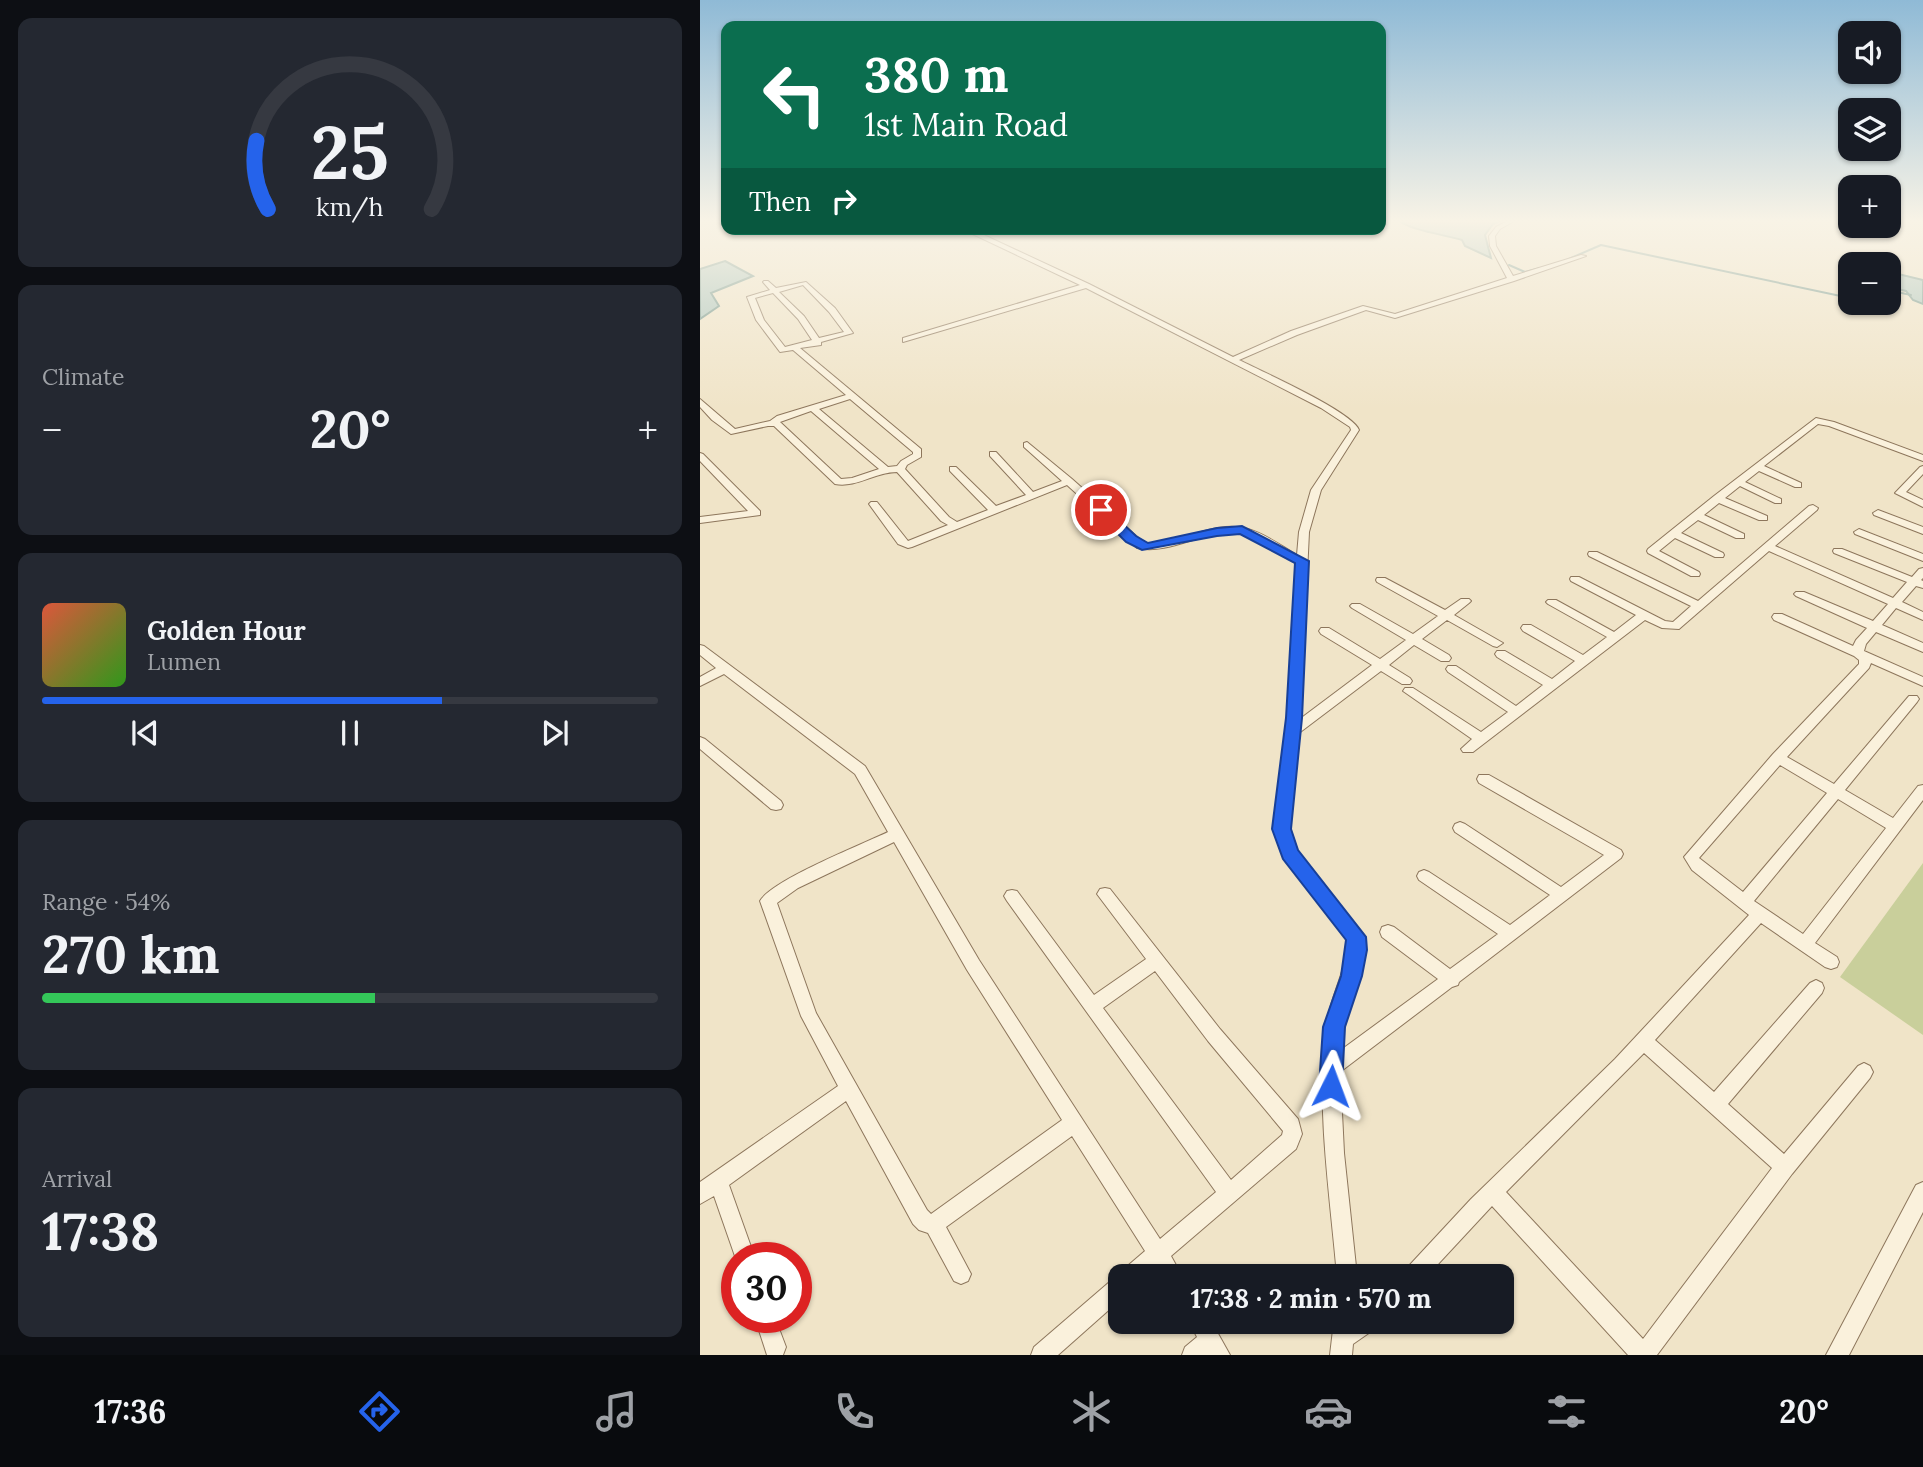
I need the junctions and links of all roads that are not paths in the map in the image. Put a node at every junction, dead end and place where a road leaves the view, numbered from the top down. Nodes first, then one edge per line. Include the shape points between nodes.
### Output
1 (767, 283) edge
2 (792, 283) edge
3 (803, 283) edge
4 (1083, 283) edge
5 (1501, 283) edge
6 (1087, 285) junction
7 (774, 290) junction
8 (1015, 307) junction
9 (1024, 312) dead end
10 (987, 316) junction
11 (996, 321) dead end
12 (960, 327) joint
13 (928, 337) joint
14 (906, 340) dead end
15 (817, 343) junction
16 (795, 348) junction
17 (1232, 360) junction
18 (850, 396) junction
19 (700, 402) edge
20 (813, 408) junction
21 (772, 423) junction
22 (1027, 444) dead end
23 (993, 454) dead end
24 (700, 456) edge
25 (1923, 458) edge
26 (1758, 467) junction
27 (900, 468) junction
28 (953, 468) dead end
29 (885, 469) junction
30 (1923, 469) edge
31 (1069, 481) junction
32 (1738, 482) junction
33 (1798, 485) dead end
34 (1032, 496) junction
35 (1717, 498) junction
36 (1778, 501) dead end
37 (874, 504) dead end
38 (1923, 504) edge
39 (1813, 508) dead end
40 (995, 510) junction
41 (1878, 513) dead end
42 (1696, 514) junction
43 (1763, 519) dead end
44 (700, 520) edge
45 (956, 526) junction
46 (1923, 531) edge
47 (1859, 532) dead end
48 (1674, 533) junction
49 (1740, 536) dead end
50 (1768, 547) junction
51 (1838, 551) dead end
52 (1593, 554) dead end
53 (1719, 555) dead end
54 (1923, 558) edge
55 (1303, 561) junction
56 (1923, 571) edge
57 (1695, 574) dead end
58 (1576, 579) dead end
59 (1381, 580) dead end
60 (1919, 583) edge
61 (1800, 594) dead end
62 (1465, 601) dead end
63 (1552, 603) dead end
64 (1895, 604) junction
65 (1356, 606) dead end
66 (1699, 606) junction
67 (1446, 615) junction
68 (1644, 615) junction
69 (1923, 616) edge
70 (1778, 617) dead end
71 (1875, 627) junction
72 (1527, 628) dead end
73 (1325, 631) dead end
74 (1615, 637) junction
75 (1413, 640) junction
76 (1923, 648) edge
77 (700, 649) edge
78 (1858, 653) junction
79 (1584, 661) junction
80 (1449, 664) joint
81 (1379, 665) junction
82 (725, 668) junction
83 (700, 682) edge
84 (1923, 682) edge
85 (1552, 685) junction
86 (1913, 699) dead end
87 (1517, 712) junction
88 (1293, 731) junction
89 (1481, 739) junction
90 (700, 742) edge
91 (1468, 749) dead end
92 (1778, 758) junction
93 (1484, 779) dead end
94 (1923, 790) edge
95 (1836, 792) junction
96 (776, 805) dead end
97 (1895, 826) junction
98 (1460, 828) dead end
99 (897, 834) junction
100 (1424, 876) dead end
101 (1105, 894) dead end
102 (1562, 895) junction
103 (1012, 896) dead end
104 (1744, 902) junction
105 (1760, 914) junction
106 (1388, 932) dead end
107 (1510, 933) junction
108 (1805, 944) junction
109 (1157, 961) junction
110 (1831, 962) dead end
111 (1452, 980) junction
112 (1816, 988) dead end
113 (1093, 1005) junction
114 (1643, 1041) junction
115 (1332, 1068) junction
116 (1864, 1072) dead end
117 (850, 1088) junction
118 (1715, 1105) junction
119 (1075, 1122) junction
120 (1785, 1167) junction
121 (718, 1181) junction
122 (1493, 1192) junction
123 (1923, 1192) edge
124 (700, 1194) edge
125 (1229, 1194) junction
126 (934, 1224) junction
127 (739, 1242) edge
128 (1158, 1252) junction
129 (1145, 1264) edge
130 (1165, 1264) edge
131 (1347, 1264) edge
132 (1424, 1264) edge
133 (961, 1274) dead end
134 (1108, 1297) edge
135 (770, 1333) edge
136 (1209, 1338) edge
137 (775, 1347) dead end
138 (1042, 1355) edge
139 (1193, 1355) edge
140 (1644, 1355) edge
141 (1838, 1355) edge

1 - 7 street
2 - 7 street
3 - 15 street via 849,332
4 - 6 street
5 - 17 street via 1395,316 1366,308
6 - 8 street
6 - 17 street
7 - 15 street via 802,318
7 - 16 street via 751,297 760,320 783,350
8 - 9 street
8 - 10 street
10 - 11 street
10 - 12 street
12 - 13 street
13 - 14 street
15 - 16 street
16 - 18 street
17 - 55 street via 1354,426 1317,490 1304,532
18 - 20 street
18 - 27 street via 918,451
19 - 21 street via 734,432
20 - 21 street
20 - 29 street
21 - 29 street via 838,482 852,482
22 - 31 street
23 - 34 street
24 - 44 street via 756,513
25 - 26 street via 1818,421
26 - 32 street
26 - 33 street
27 - 29 street
27 - 45 street
28 - 40 street
30 - 38 street via 1900,493
31 - 34 street
31 - 55 street via 1141,546 1242,530
32 - 35 street
32 - 36 street
34 - 40 street
35 - 42 street
35 - 43 street
37 - 45 street via 908,545
39 - 50 street
40 - 45 street
41 - 46 street
42 - 48 street
42 - 49 street
47 - 54 street
48 - 53 street
48 - 57 street via 1653,551
50 - 64 street
50 - 66 street
51 - 60 street
52 - 66 street
55 - 88 street
56 - 60 street
58 - 68 street
59 - 67 street
60 - 64 street
61 - 71 street
62 - 67 street
63 - 74 street
64 - 69 street
64 - 71 street
65 - 75 street
66 - 68 street via 1675,626
67 - 75 street
67 - 85 street
68 - 74 street
70 - 78 street
71 - 76 street
71 - 78 street
72 - 79 street
73 - 81 street
74 - 79 street
75 - 80 street
75 - 81 street
77 - 82 street
78 - 84 street
78 - 92 street via 1865,665
79 - 85 street
80 - 87 street
81 - 88 street
81 - 89 street
82 - 83 street
82 - 99 street via 860,770
85 - 87 street
86 - 95 street
87 - 89 street
88 - 115 street via 1282,829 1289,854 1356,937 1352,976 1334,1027
89 - 91 street
90 - 96 street
92 - 95 street
92 - 104 street via 1692,857
93 - 102 street via 1616,854
94 - 97 street
95 - 97 street
95 - 104 street
97 - 108 street
98 - 102 street
99 - 117 street via 793,884 768,901 809,1016
99 - 119 street via 973,965
100 - 107 street
101 - 109 street
102 - 107 street
103 - 113 street
104 - 105 street
105 - 108 street
105 - 114 street
106 - 111 street
107 - 111 street
108 - 110 street
109 - 113 street
109 - 125 street via 1291,1126 1289,1142
111 - 115 street
112 - 118 street
113 - 125 street
114 - 118 street
114 - 122 street
115 - 131 street
116 - 120 street
117 - 121 street
117 - 126 street via 920,1217
118 - 120 street
119 - 126 street
119 - 128 street
120 - 140 street
121 - 124 street
121 - 127 street
122 - 132 street
122 - 140 street
123 - 141 street
125 - 128 street
126 - 133 street
128 - 129 street
128 - 130 street
134 - 138 street
135 - 137 street
136 - 139 street

